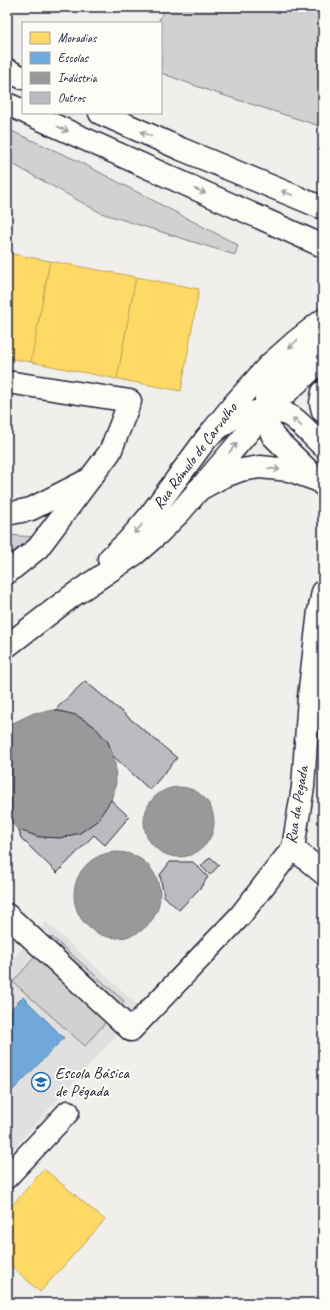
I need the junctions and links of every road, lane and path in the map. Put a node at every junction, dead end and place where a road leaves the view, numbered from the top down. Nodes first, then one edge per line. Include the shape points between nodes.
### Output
1 (7, 70) edge
2 (22, 78) edge
3 (7, 104) edge
4 (22, 111) edge
5 (30, 114) edge
6 (102, 114) edge
7 (323, 208) edge
8 (322, 246) edge
9 (323, 320) edge
10 (323, 337) edge
11 (323, 359) edge
12 (7, 382) edge
13 (323, 392) edge
14 (266, 411) junction
15 (323, 411) edge
16 (206, 439) junction
17 (323, 446) edge
18 (89, 480) junction
19 (321, 483) edge
20 (198, 490) junction
21 (7, 514) edge
22 (7, 574) edge
23 (323, 592) edge
24 (72, 596) junction
25 (7, 646) edge
26 (293, 848) junction
27 (323, 873) edge
28 (8, 919) edge
29 (68, 1112) dead end
30 (7, 1177) edge

1 - 2 main road
3 - 4 main road
5 -> 8 main road
7 -> 6 main road
9 -> 16 main road, Rua Rómulo de Carvalho via 269,365
10 - 14 main road via 272,385 266,398
11 - 14 main road, Rua Rómulo de Carvalho
12 - 18 main road via 130,401 110,452
13 - 15 main road
14 - 16 main road via 247,413 230,420
17 -> 14 main road via 291,416
14 - 19 main road via 268,425 274,436
20 -> 14 main road, Rua Rómulo de Carvalho
16 -> 24 main road, Rua Rómulo de Carvalho via 148,518
18 - 21 main road via 31,509
18 - 22 main road via 38,548
20 -> 19 main road via 222,477 260,467 290,470
20 - 24 main road, Rua Rómulo de Carvalho via 160,533 136,553
23 - 26 main road, Rua da Pegada via 309,697 303,787
24 - 25 main road, Rua Rómulo de Carvalho
26 - 27 main road
26 - 28 main road, Rua da Pegada via 240,916 131,1030
29 - 30 main road

